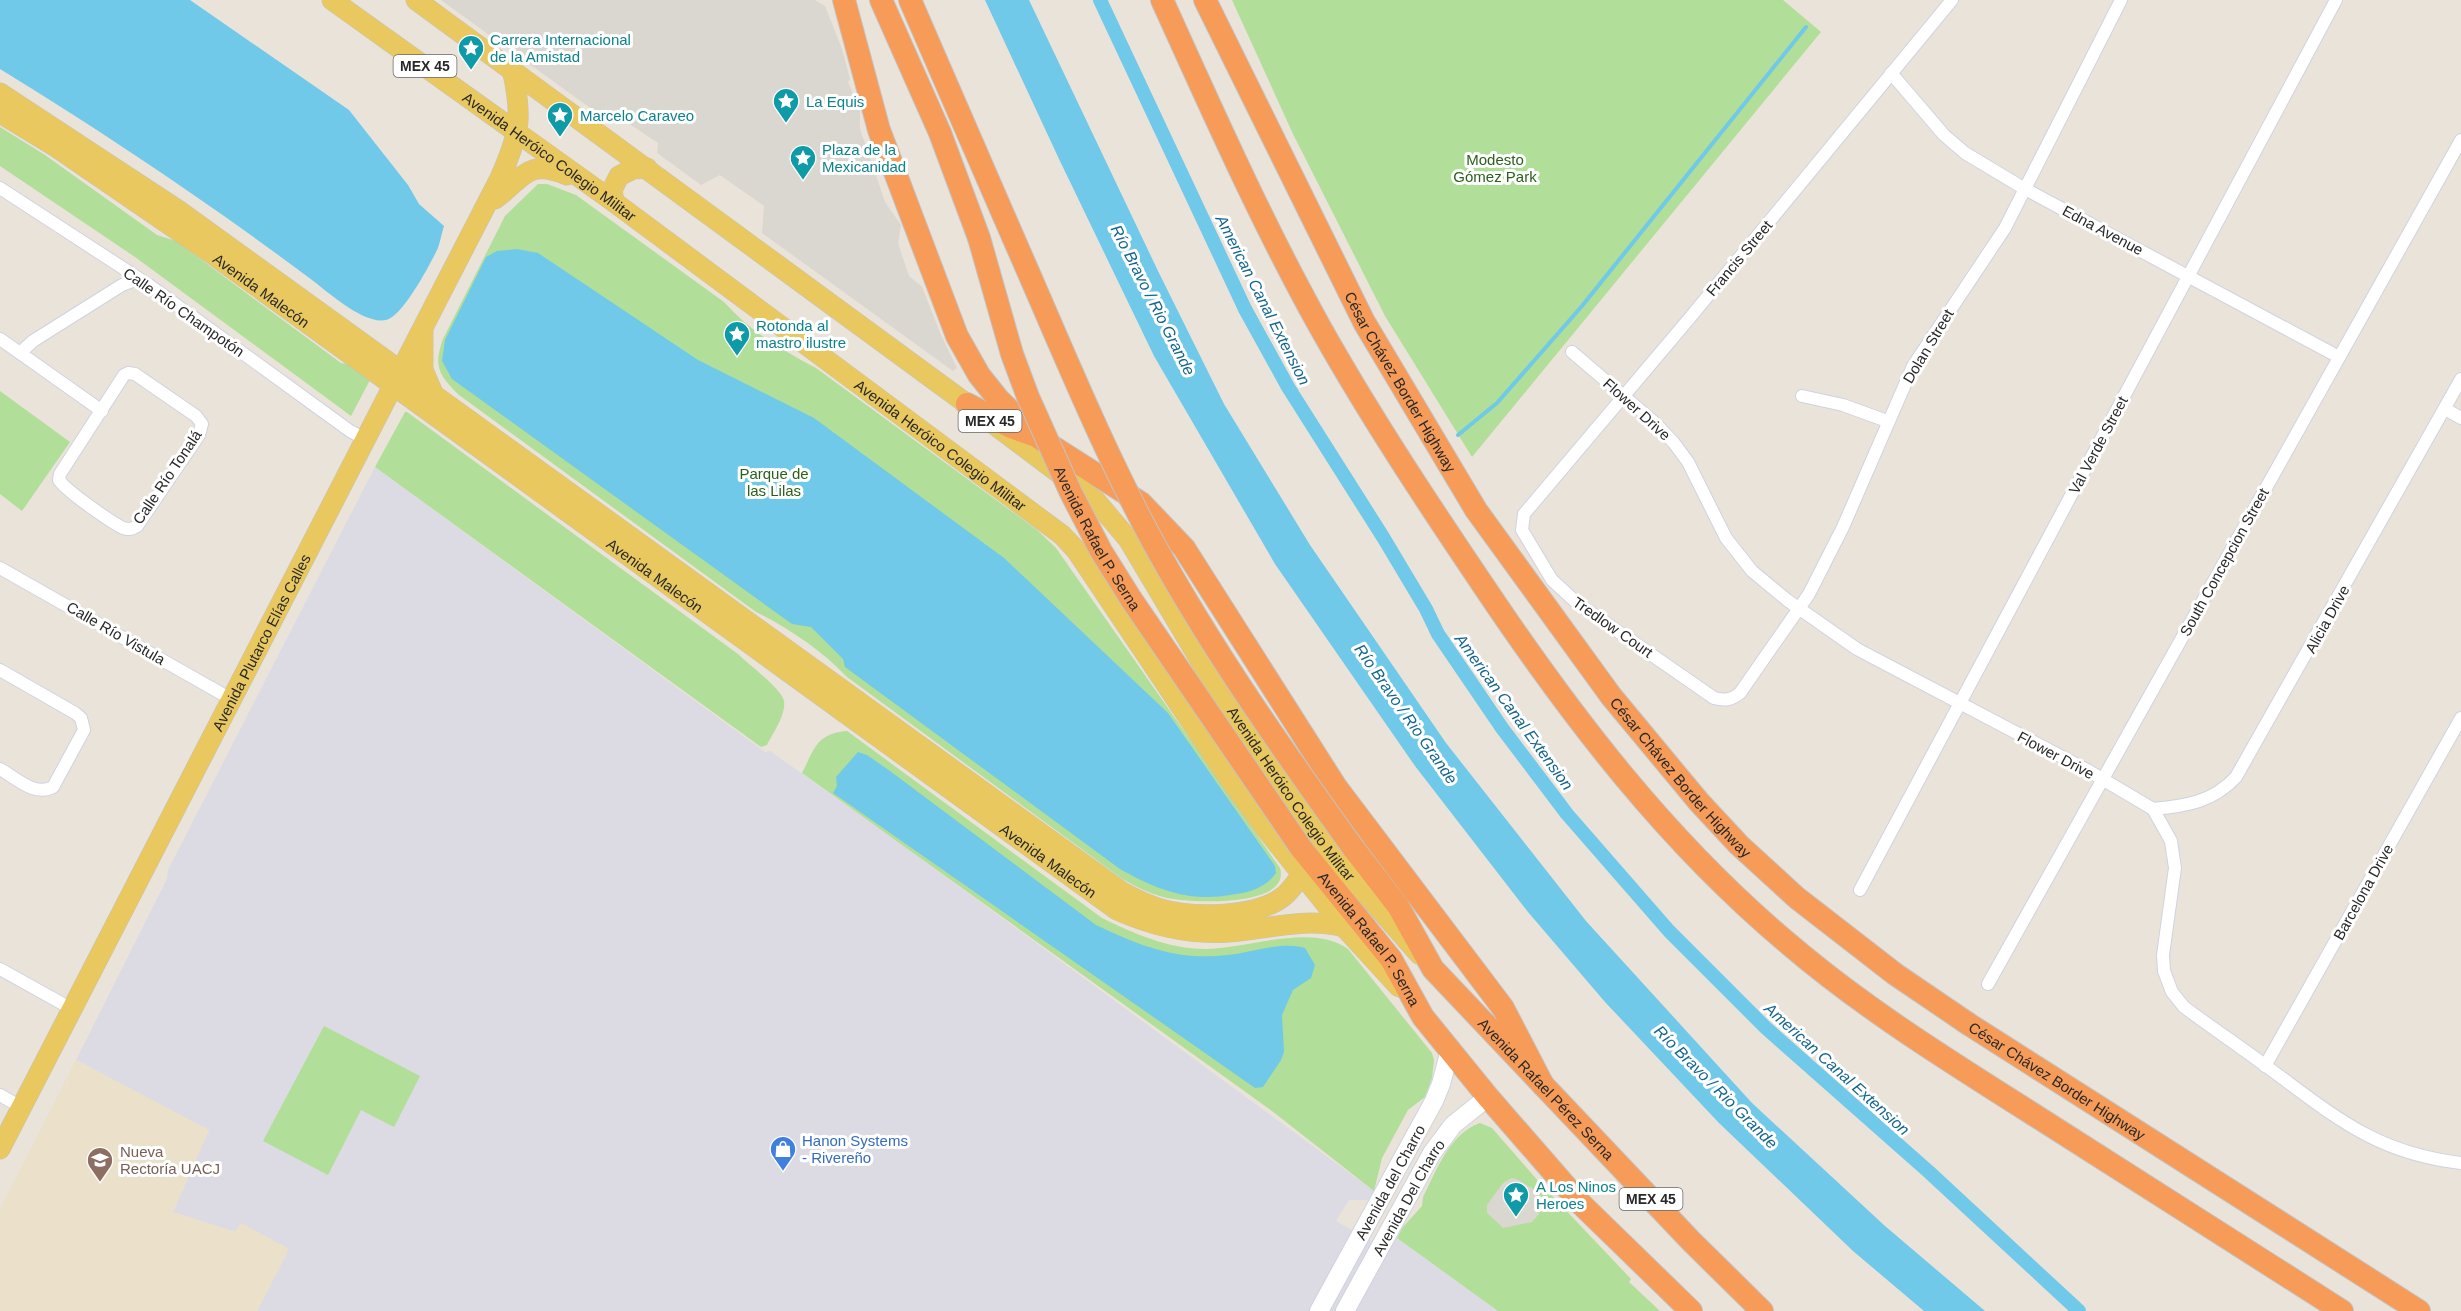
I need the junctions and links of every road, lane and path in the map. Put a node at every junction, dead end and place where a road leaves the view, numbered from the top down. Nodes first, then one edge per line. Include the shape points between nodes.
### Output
1 (332, 0) edge
2 (416, 0) edge
3 (844, 0) edge
4 (881, 0) edge
5 (910, 0) edge
6 (1162, 0) edge
7 (1205, 0) edge
8 (1952, 0) edge
9 (2121, 0) edge
10 (2336, 0) edge
11 (512, 69) junction
12 (1891, 73) junction
13 (0, 93) edge
14 (0, 113) edge
15 (518, 134) junction
16 (2461, 140) edge
17 (647, 168) junction
18 (585, 182) junction
19 (0, 188) edge
20 (2025, 189) junction
21 (614, 202) junction
22 (485, 206) junction
23 (2189, 275) junction
24 (138, 279) junction
25 (424, 327) junction
26 (0, 339) edge
27 (1572, 352) dead end
28 (20, 353) junction
29 (2339, 357) junction
30 (396, 377) junction
31 (2461, 379) edge
32 (433, 393) junction
33 (1624, 396) junction
34 (1802, 396) dead end
35 (967, 404) junction
36 (2445, 409) junction
37 (102, 411) junction
38 (2461, 418) edge
39 (1887, 422) junction
40 (1036, 436) junction
41 (365, 439) junction
42 (1524, 514) joint
43 (0, 568) edge
44 (1800, 609) junction
45 (0, 670) edge
46 (1740, 693) joint
47 (231, 699) junction
48 (1960, 703) junction
49 (2461, 718) edge
50 (0, 769) edge
51 (2102, 779) junction
52 (2153, 809) junction
53 (1302, 875) junction
54 (1860, 890) dead end
55 (1344, 927) junction
56 (0, 969) edge
57 (1432, 969) junction
58 (1988, 984) dead end
59 (72, 1009) junction
60 (1423, 1017) junction
61 (1450, 1050) junction
62 (2265, 1066) junction
63 (1543, 1085) junction
64 (0, 1095) edge
65 (1488, 1097) junction
66 (21, 1107) junction
67 (0, 1149) edge
68 (2461, 1163) edge
69 (1319, 1311) edge
70 (1345, 1311) edge
71 (1691, 1311) edge
72 (1762, 1311) edge
73 (2342, 1311) edge
74 (2419, 1311) edge

1 - 15 main road, Avenida Heróico Colegio Militar / MEX 45
2 - 11 main road, Avenida Heróico Colegio Militar / MEX 45
3 - 40 highway via 879,130 957,336 979,375
4 - 60 highway, Avenida Rafael P. Serna, bridge via 940,133 979,238 1028,398 1101,551 1301,848 1391,959
5 - 57 highway, bridge via 1108,452 1152,541 1238,683 1398,906
6 - 73 highway via 1288,264 1353,384 1540,668 1653,812 1710,873 1786,942 1868,1007
7 - 74 highway, César Chávez Border Highway via 1364,322 1458,481 1581,656 1699,802 1797,898 1895,974
8 - 12 street, Francis Street
9 - 20 street, Dolan Street
10 - 23 street, Val Verde Street
11 - 15 main road via 519,105
11 - 17 main road, Avenida Heróico Colegio Militar / MEX 45
12 - 20 street, Edna Avenue via 1944,135 1965,153
12 - 33 street, Francis Street
13 - 30 main road, Avenida Malecón via 178,210
14 - 30 main road, Avenida Malecón
15 - 18 main road, Avenida Heróico Colegio Militar / MEX 45
15 - 22 main road, Avenida Plutarco Elías Calles
16 - 29 street, South Concepcion Street
17 - 21 main road via 619,176 612,190
17 - 35 main road, Avenida Heróico Colegio Militar / MEX 45
18 - 21 main road, Avenida Heróico Colegio Militar / MEX 45
18 - 22 main road via 544,168 531,169
19 - 24 street, Calle Río Champotón
20 - 23 street, Edna Avenue
20 - 39 street, Dolan Street via 1987,258 1913,366
21 - 53 main road, Avenida Heróico Colegio Militar / MEX 45 via 1062,535 1076,550 1228,777
22 - 25 main road, Avenida Plutarco Elías Calles
23 - 29 street, Edna Avenue
23 - 48 street, Val Verde Street
24 - 28 street via 72,316
24 - 41 street, Calle Río Champotón
25 - 30 main road, Avenida Plutarco Elías Calles
25 - 32 main road via 423,370
26 - 28 street
27 - 33 street, Flower Drive
28 - 37 street
29 - 51 street, South Concepcion Street
30 - 32 main road, Avenida Malecón
30 - 41 main road, Avenida Plutarco Elías Calles
30 - 55 main road, Avenida Malecón via 1117,910 1148,923 1194,932 1320,922
31 - 36 street, Alicia Drive
32 - 53 main road, Avenida Malecón via 1122,892 1161,909 1224,914 1283,897
33 - 42 street, Francis Street
33 - 44 street, Flower Drive via 1674,443 1688,462 1726,538 1742,561
34 - 39 street via 1843,405
35 - 40 highway
35 - 57 main road, Avenida Heróico Colegio Militar / MEX 45 via 1082,488 1119,527 1207,672 1305,816 1380,912
36 - 38 street
36 - 52 street, Alicia Drive via 2236,777 2206,800
37 - 37 street, Calle Río Tonalá via 128,373 196,416 202,424 199,435 132,529 94,508 59,480
39 - 44 street, Dolan Street via 1843,527
40 - 63 highway via 1141,503 1189,555 1336,787 1503,1008
41 - 47 main road, Avenida Plutarco Elías Calles
42 - 46 street, Tredlow Court via 1522,531 1538,560 1552,580 1577,603 1714,698 1723,700
43 - 47 street, Calle Río Vistula
44 - 46 street, Dolan Street
44 - 48 street, Flower Drive via 1857,649
45 - 50 street via 75,713 84,730 53,787 35,790
47 - 59 main road, Avenida Plutarco Elías Calles
48 - 51 street, Flower Drive
48 - 54 street, Val Verde Street
49 - 62 street, Barcelona Drive
51 - 52 street, Flower Drive
51 - 58 street, South Concepcion Street
52 - 62 street via 2171,841 2175,868 2163,955 2167,983 2184,1007
53 - 55 main road, Avenida Heróico Colegio Militar / MEX 45
55 - 60 main road, Avenida Heróico Colegio Militar / MEX 45
56 - 59 street
57 - 63 highway, Avenida Rafael Pérez Serna / MEX 45
59 - 66 main road, Avenida Plutarco Elías Calles
60 - 61 highway, MEX 45
61 - 65 highway, MEX 45
61 - 69 street, Avenida del Charro via 1434,1101
62 - 68 street via 2368,1137 2408,1154
63 - 72 highway, Avenida Rafael Pérez Serna / MEX 45
64 - 66 street
65 - 70 street, Avenida Del Charro via 1453,1125 1432,1153
65 - 71 highway, MEX 45 via 1582,1205
66 - 67 main road, Avenida Plutarco Elías Calles

